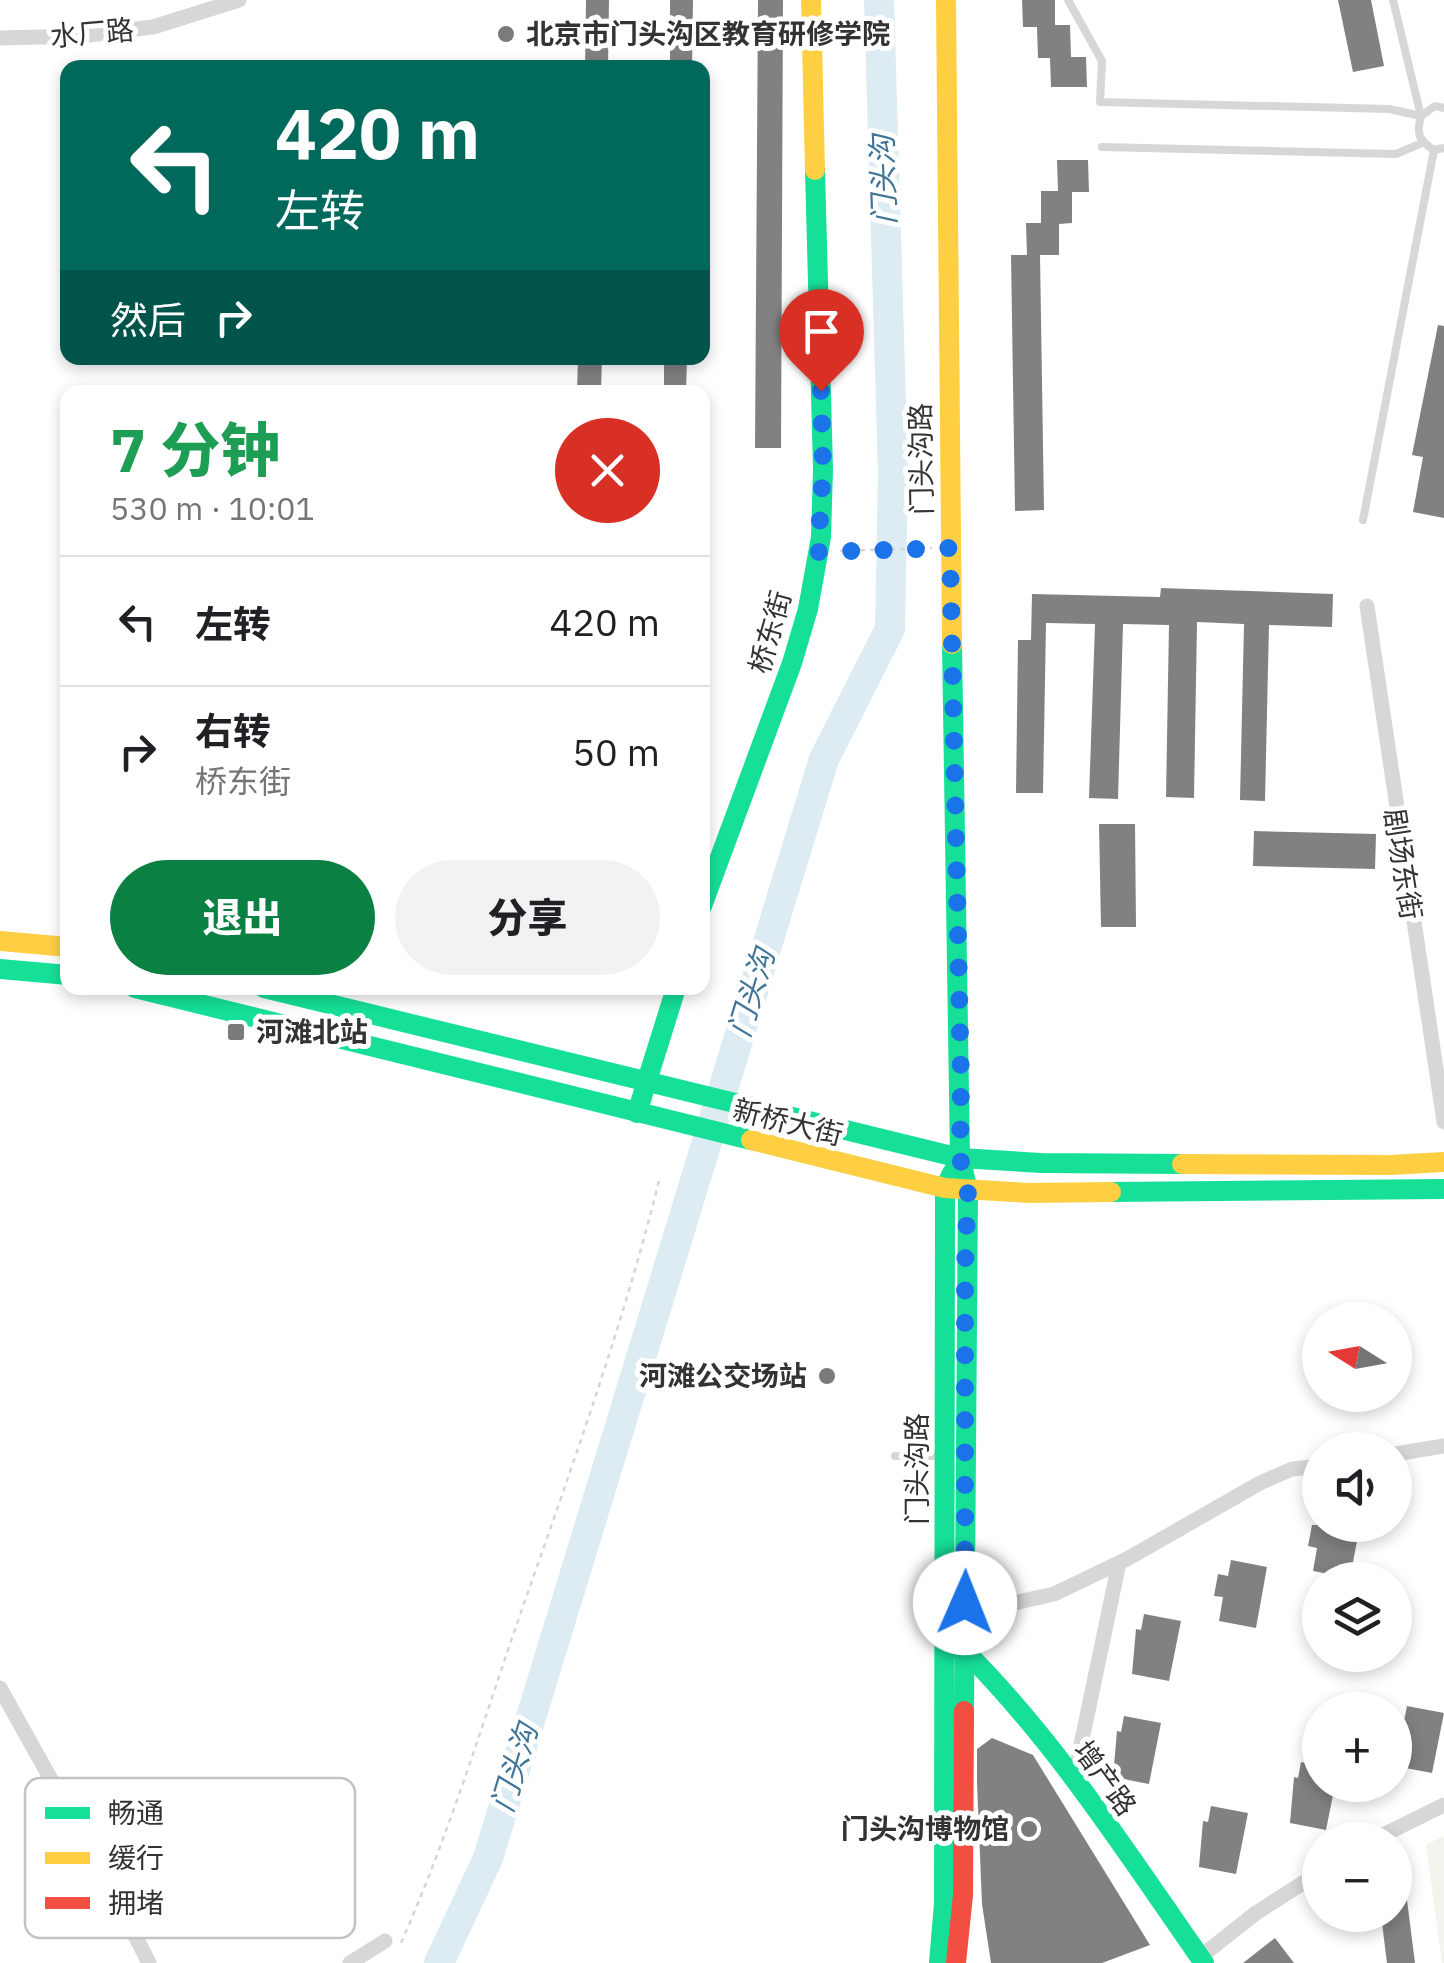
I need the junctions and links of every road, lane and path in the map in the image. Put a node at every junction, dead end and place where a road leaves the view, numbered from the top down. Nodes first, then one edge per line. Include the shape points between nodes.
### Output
1 (239, 0) edge
2 (811, 0) edge
3 (946, 0) edge
4 (1068, 0) edge
5 (1393, 0) edge
6 (0, 38) edge
7 (1444, 108) edge
8 (1420, 116) junction
9 (1422, 143) junction
10 (1102, 147) dead end
11 (1439, 149) edge
12 (1363, 520) dead end
13 (950, 548) junction
14 (818, 552) junction
15 (1366, 606) dead end
16 (710, 884) edge
17 (0, 940) edge
18 (60, 946) edge
19 (0, 969) edge
20 (60, 975) edge
21 (162, 995) edge
22 (293, 995) edge
23 (674, 995) edge
24 (648, 1081) junction
25 (636, 1113) junction
26 (1444, 1122) edge
27 (960, 1158) junction
28 (1444, 1162) edge
29 (658, 1181) dead end
30 (945, 1188) junction
31 (1444, 1189) edge
32 (968, 1190) junction
33 (1444, 1446) edge
34 (1412, 1451) edge
35 (895, 1456) dead end
36 (955, 1456) junction
37 (1302, 1469) edge
38 (1119, 1563) junction
39 (965, 1603) junction
40 (965, 1651) junction
41 (944, 1652) junction
42 (0, 1688) edge
43 (51, 1778) edge
44 (1074, 1778) junction
45 (1444, 1806) edge
46 (1411, 1822) edge
47 (1302, 1884) edge
48 (136, 1938) edge
49 (392, 1943) joint
50 (1202, 1960) edge
51 (149, 1963) edge
52 (350, 1963) edge
53 (940, 1963) edge
54 (956, 1963) edge

1 - 6 street, 水厂路 via 153,27
2 - 14 main road, 桥东街 via 823,469
3 - 13 main road, 门头沟路
4 - 8 lane via 1102,61 1100,102 1389,108
5 - 8 lane
7 - 8 lane
8 - 9 lane
9 - 10 lane via 1396,154
9 - 11 lane
11 - 12 lane
13 - 14 path
13 - 27 main road, 门头沟路
14 - 16 main road, 桥东街 via 792,663
15 - 26 street, 剧场东街
17 - 18 main road
19 - 20 main road
21 - 25 main road, 新桥大街
22 - 24 main road, 新桥大街
23 - 24 main road
24 - 25 main road
24 - 27 main road, 新桥大街
25 - 30 main road, 新桥大街
27 - 28 main road, 新桥大街
27 - 30 main road, 门头沟路
27 - 32 main road, 门头沟路
29 - 49 path via 637,1269 438,1860
30 - 32 main road, 新桥大街
30 - 36 main road, 门头沟路
31 - 32 main road, 新桥大街
32 - 36 main road, 门头沟路
33 - 34 street
35 - 36 lane
36 - 39 main road, 门头沟路
36 - 41 main road, 门头沟路
37 - 38 street via 1260,1484
38 - 39 street via 1054,1594 1009,1604
38 - 44 street
39 - 40 main road, 门头沟路
40 - 41 main road
40 - 44 main road, 增产路
40 - 54 main road, 门头沟路 via 963,1895
41 - 53 main road, 门头沟路
42 - 43 street
44 - 50 main road, 增产路
45 - 46 street
47 - 50 street
48 - 51 street
49 - 52 street

